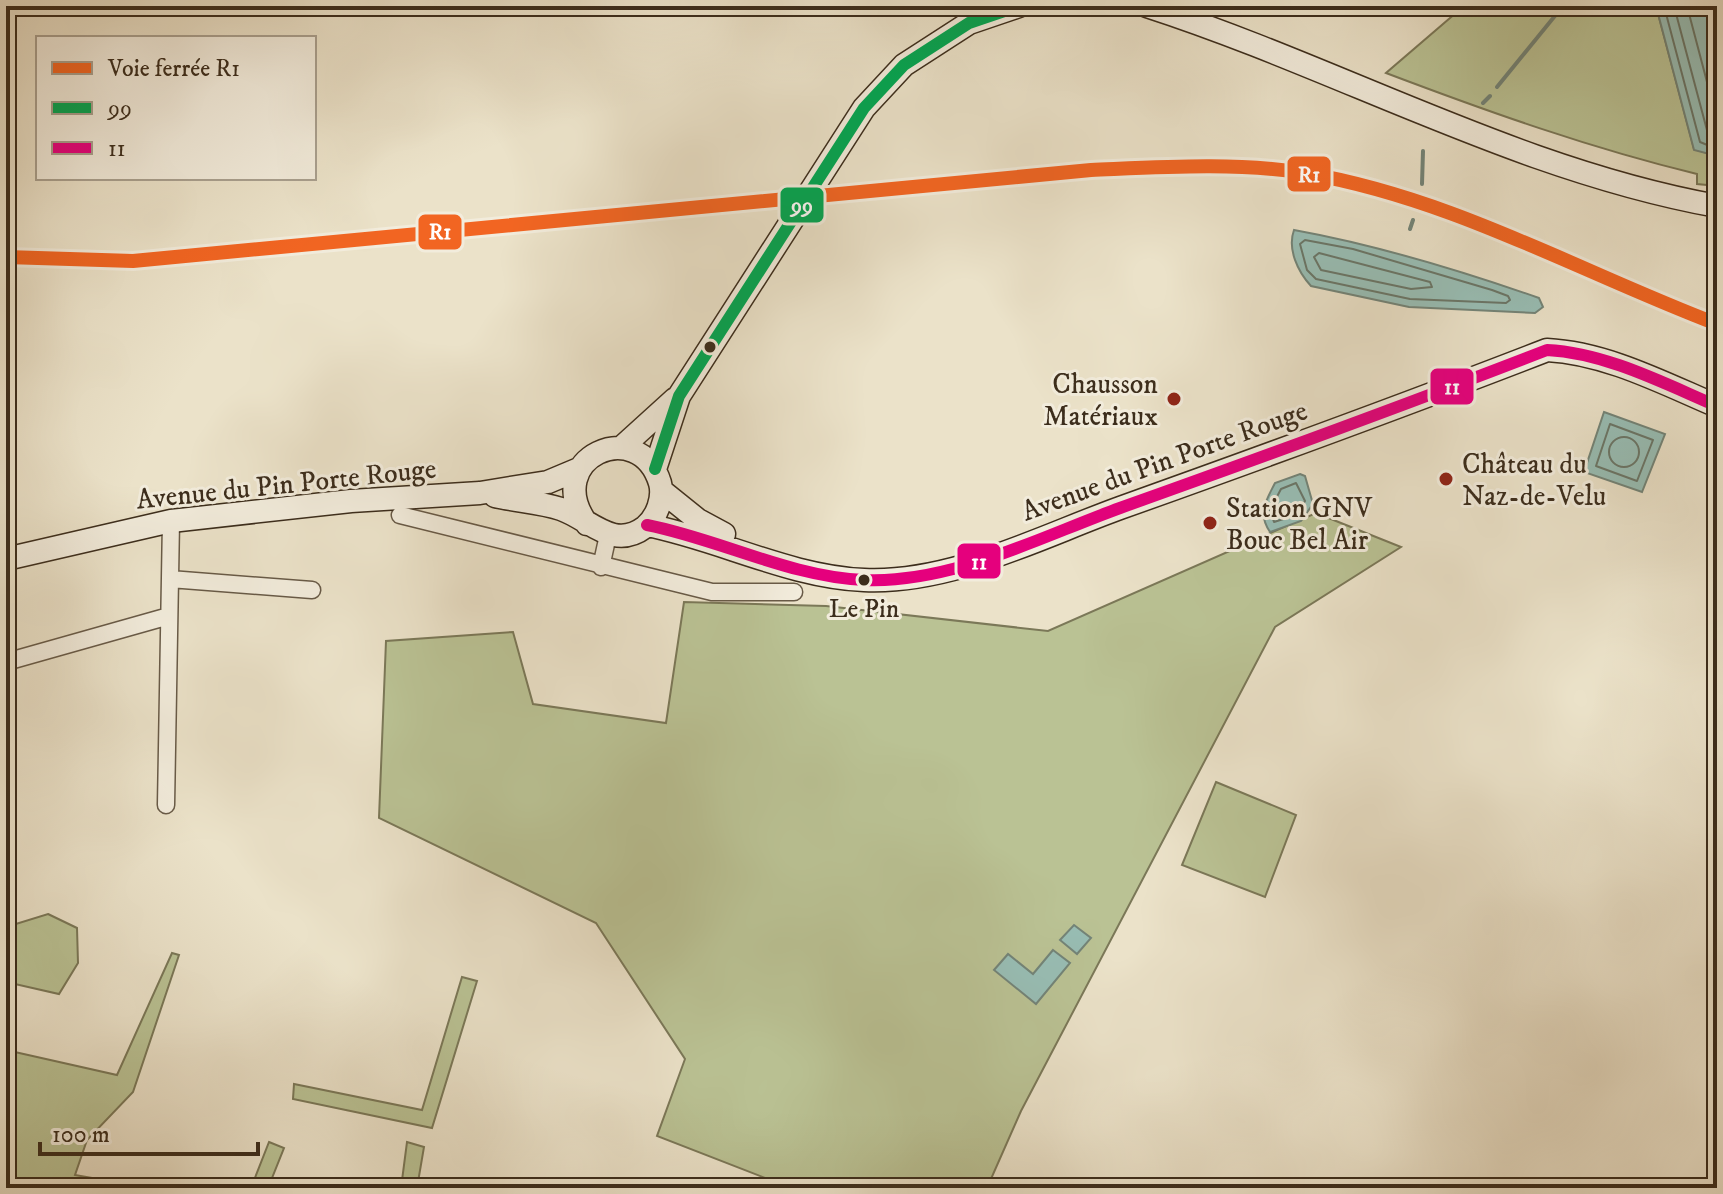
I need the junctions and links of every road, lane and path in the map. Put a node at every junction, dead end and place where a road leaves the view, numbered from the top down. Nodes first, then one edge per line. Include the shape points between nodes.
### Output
1 (1019, 6) edge
2 (1147, 6) edge
3 (1717, 206) edge
4 (679, 396) junction
5 (1717, 406) edge
6 (621, 448) junction
7 (579, 469) junction
8 (655, 469) junction
9 (662, 491) junction
10 (480, 493) junction
11 (400, 515) dead end
12 (171, 521) junction
13 (587, 524) junction
14 (647, 525) junction
15 (608, 535) junction
16 (6, 559) edge
17 (771, 559) junction
18 (601, 567) junction
19 (170, 579) junction
20 (312, 590) dead end
21 (794, 592) dead end
22 (169, 616) junction
23 (6, 662) edge
24 (166, 805) dead end

1 - 4 main road via 969,23 904,65 864,108
2 - 3 main road via 1593,178
4 - 6 main road
4 - 8 main road
5 - 17 main road, Avenue du Pin Porte Rouge via 1571,351 1547,350 971,563 866,580 819,574
6 - 7 main road via 594,454
6 - 8 main road via 640,453
7 - 10 main road, Avenue du Pin Porte Rouge via 548,482
7 - 13 main road via 573,498
8 - 9 main road
9 - 14 main road
9 - 17 main road, Avenue du Pin Porte Rouge via 698,520
10 - 12 main road, Avenue du Pin Porte Rouge
10 - 13 main road, Avenue du Pin Porte Rouge via 562,510
11 - 18 street, Avenue du Pin Porte Rouge
12 - 16 main road, Avenue du Pin Porte Rouge
12 - 19 street
13 - 15 main road
14 - 15 main road via 631,534
14 - 17 main road, Avenue du Pin Porte Rouge
15 - 18 street
18 - 21 street, Avenue du Pin Porte Rouge via 712,592
19 - 20 street
19 - 22 street
22 - 23 street
22 - 24 street

